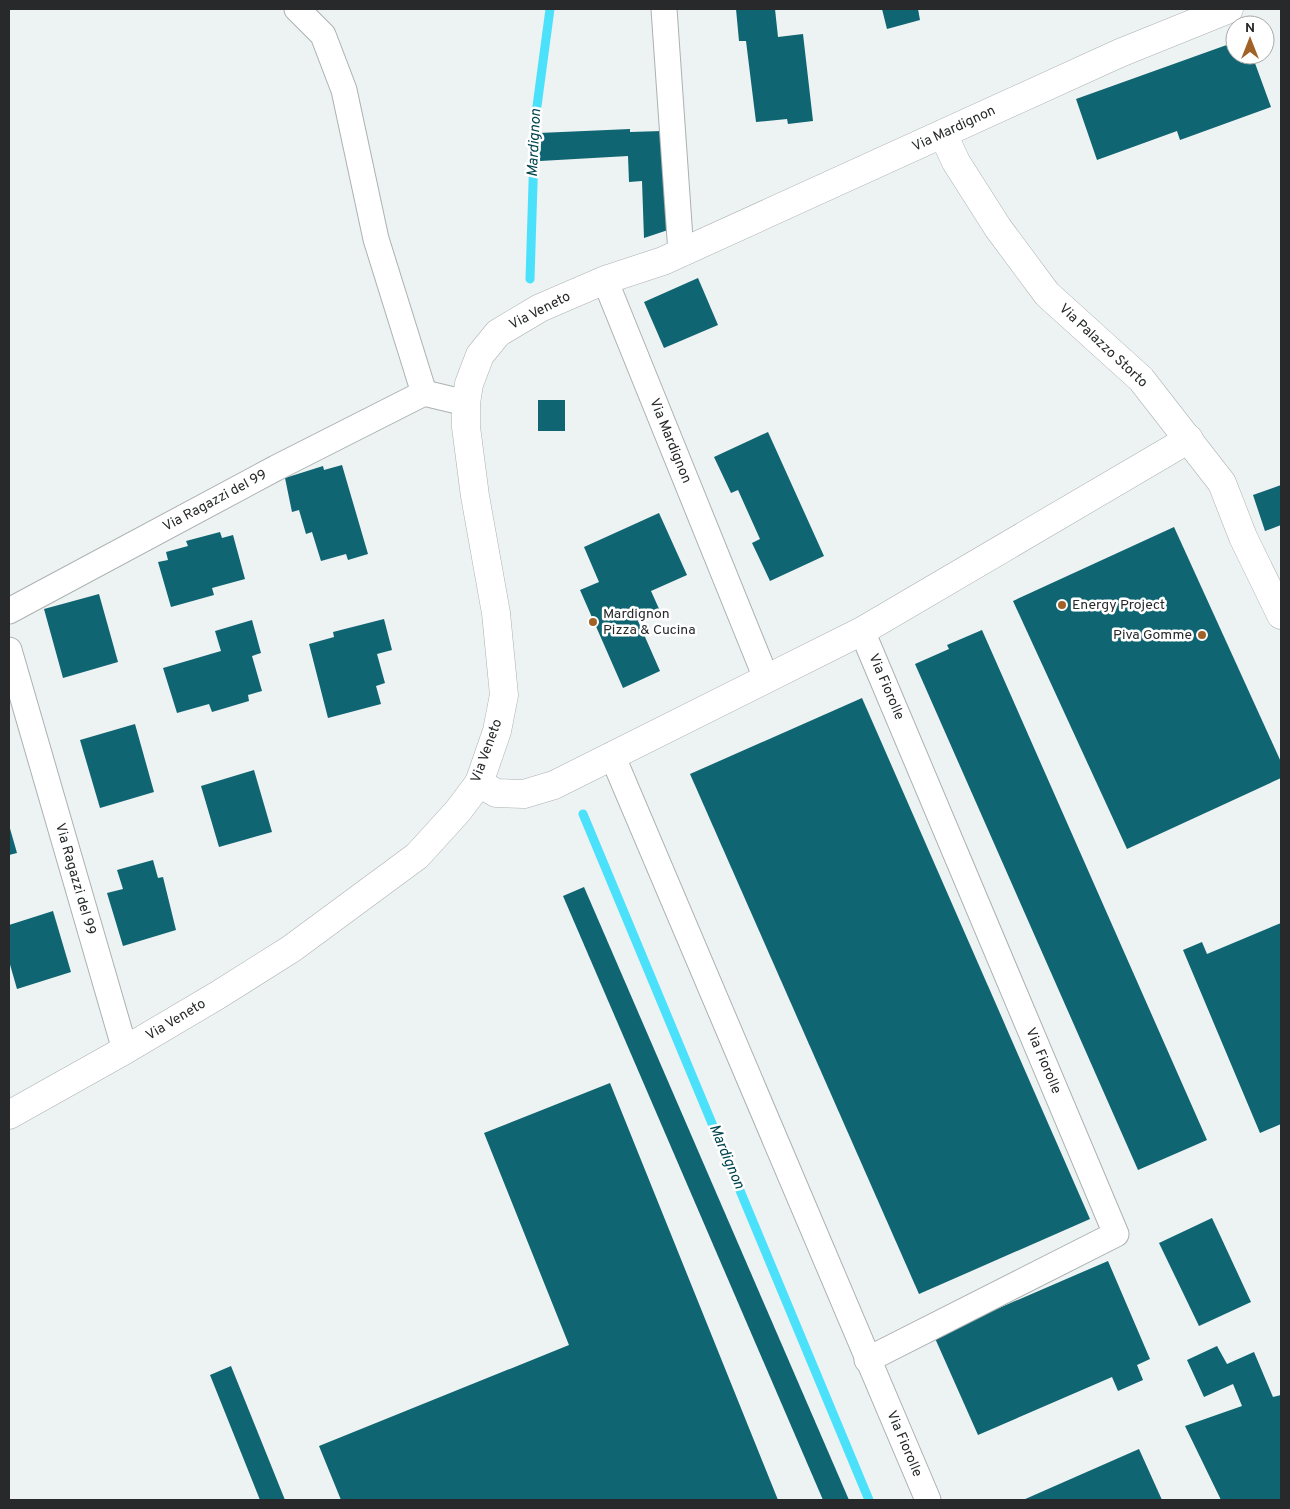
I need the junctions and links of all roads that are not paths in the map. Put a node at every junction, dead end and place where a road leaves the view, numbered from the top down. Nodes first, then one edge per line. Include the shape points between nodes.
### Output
1 (297, 9) edge
2 (664, 9) edge
3 (1228, 9) edge
4 (942, 134) junction
5 (681, 253) junction
6 (605, 280) junction
7 (424, 393) junction
8 (466, 403) junction
9 (1189, 439) junction
10 (9, 611) edge
11 (1281, 615) edge
12 (862, 631) junction
13 (9, 650) edge
14 (766, 678) junction
15 (612, 755) junction
16 (478, 783) junction
17 (125, 1050) junction
18 (9, 1115) edge
19 (867, 1360) junction
20 (928, 1500) edge

1 - 7 street via 323,35 344,90 376,239
2 - 5 street
3 - 4 street, Via Mardignon via 1120,53
4 - 5 street, Via Mardignon
4 - 9 street, Via Palazzo Storto via 998,228 1047,294 1142,379
5 - 6 street, Via Mardignon
6 - 8 street, Via Veneto via 540,308 498,333 480,355
6 - 14 street, Via Mardignon
7 - 8 street
7 - 10 street, Via Ragazzi del 99
8 - 16 street, Via Veneto via 466,427 496,613 504,695 497,731
9 - 11 street, Via Palazzo Storto via 1222,483
9 - 12 street
12 - 14 street
12 - 19 street, Via Fiorolle via 1116,1234
13 - 17 street, Via Ragazzi del 99
14 - 15 street
15 - 16 street via 554,785 524,794 496,793
15 - 19 street, Via Fiorolle
16 - 17 street, Via Veneto via 458,811 417,856 291,949
17 - 18 street, Via Veneto
19 - 20 street, Via Fiorolle

